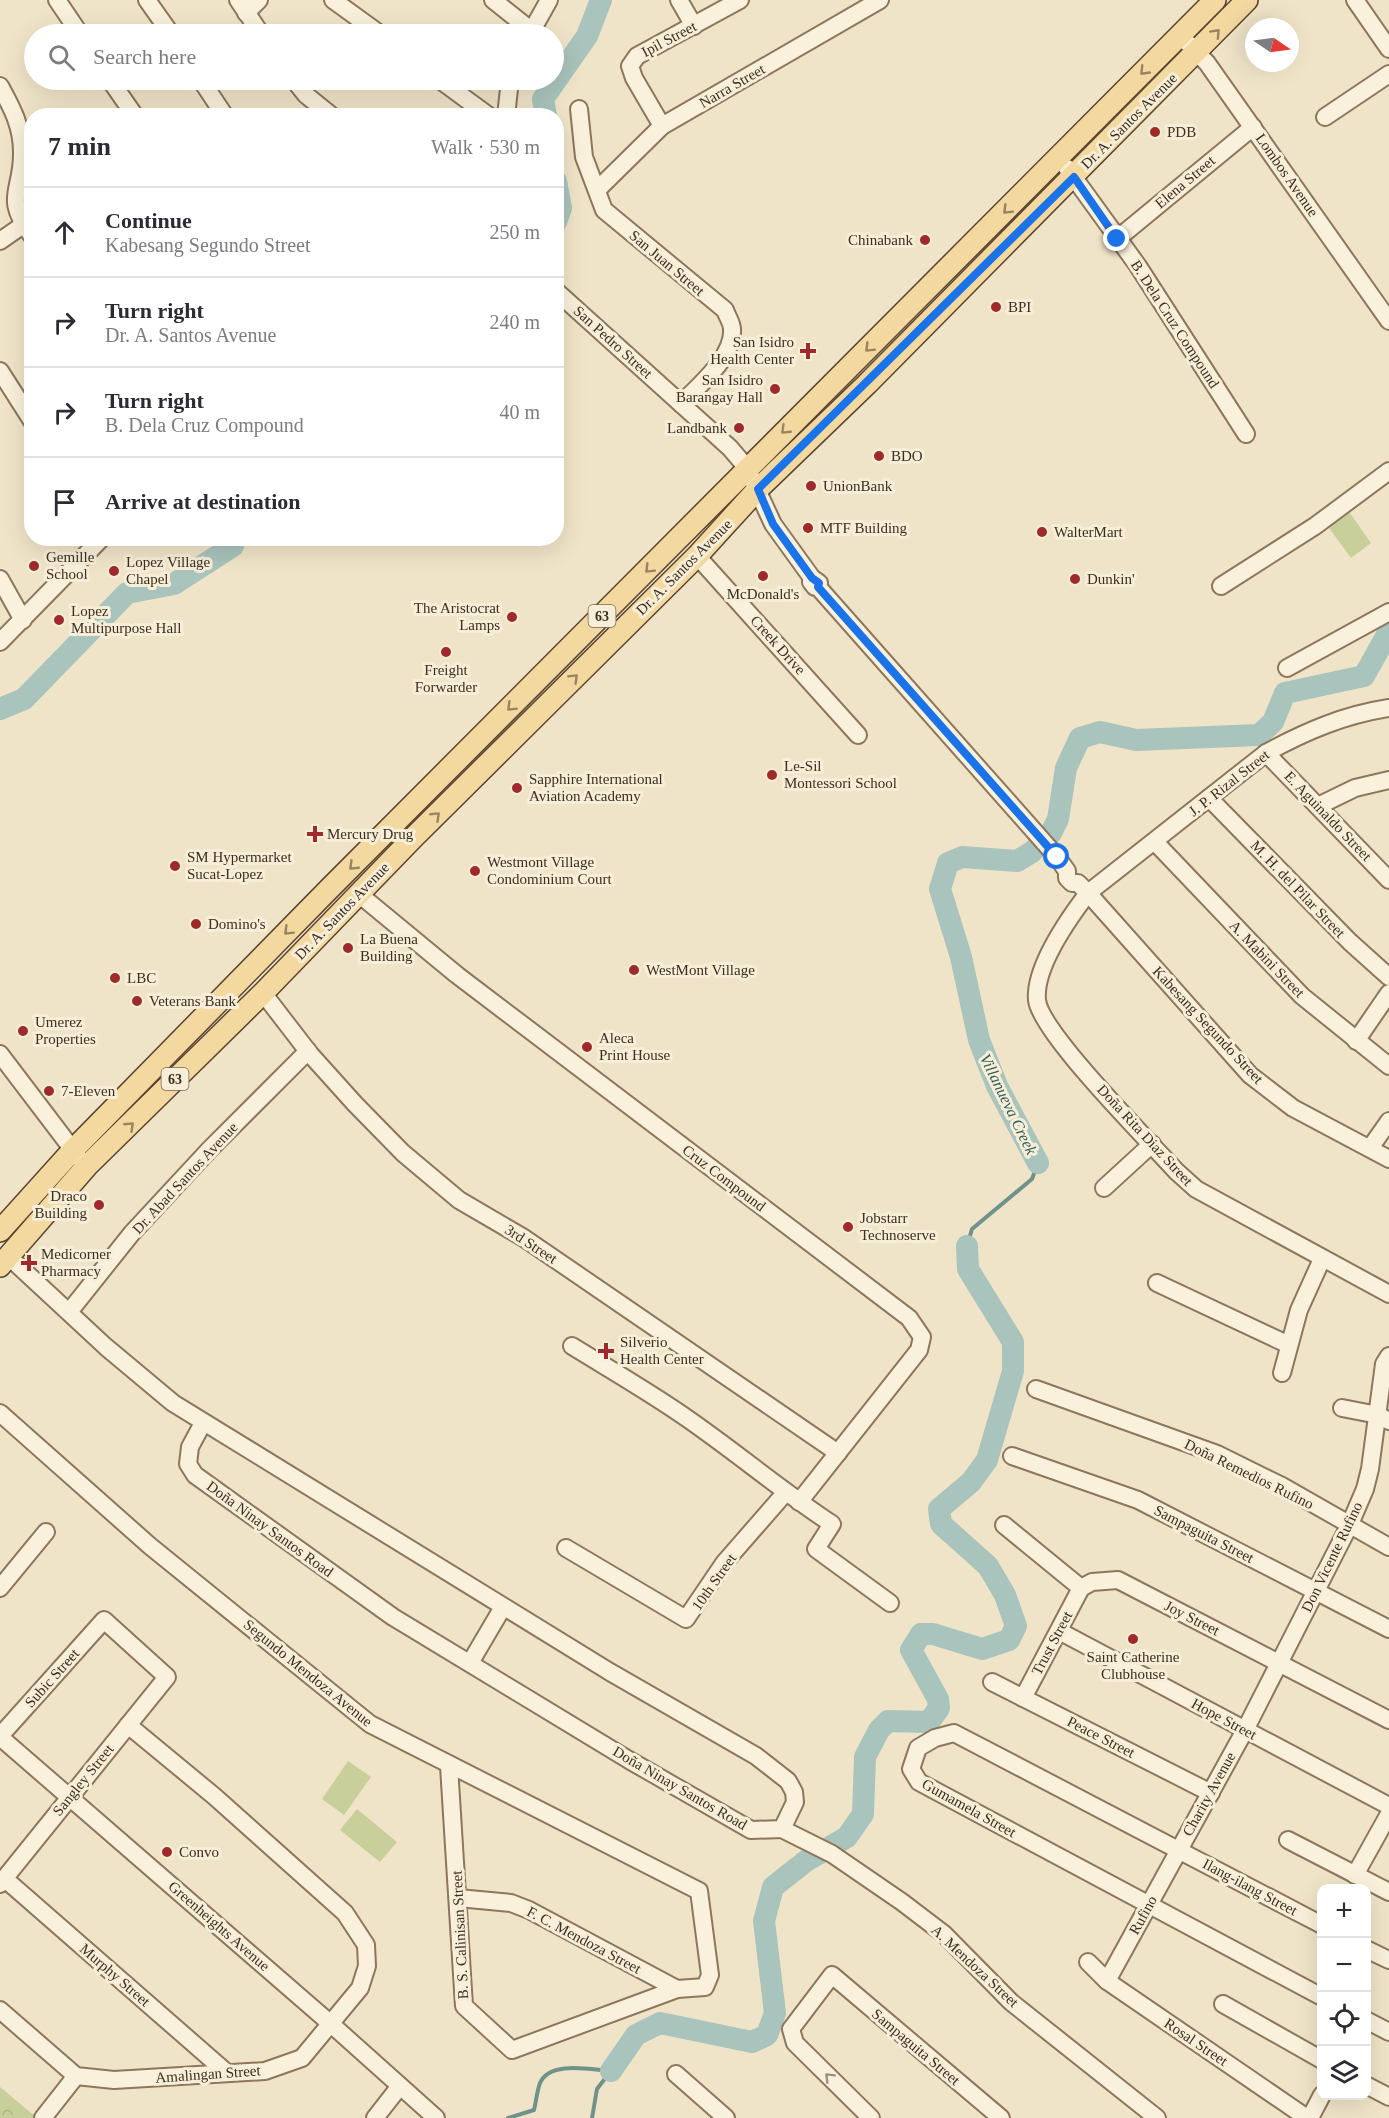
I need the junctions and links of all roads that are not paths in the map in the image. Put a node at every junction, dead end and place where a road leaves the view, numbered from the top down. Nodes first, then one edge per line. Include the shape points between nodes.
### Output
1 (57, 0) edge
2 (147, 0) edge
3 (259, 0) edge
4 (333, 0) edge
5 (493, 0) edge
6 (549, 0) edge
7 (679, 0) edge
8 (740, 0) edge
9 (880, 0) edge
10 (1247, 0) edge
11 (1355, 0) edge
12 (1207, 3) edge
13 (242, 6) edge
14 (73, 24) edge
15 (164, 24) edge
16 (254, 24) edge
17 (366, 24) edge
18 (521, 24) edge
19 (536, 24) edge
20 (694, 26) junction
21 (1180, 34) junction
22 (1389, 49) edge
23 (1198, 53) junction
24 (1389, 74) edge
25 (0, 86) edge
26 (117, 90) edge
27 (208, 90) edge
28 (302, 90) edge
29 (454, 90) edge
30 (509, 90) edge
31 (129, 108) edge
32 (220, 108) edge
33 (322, 108) edge
34 (478, 108) edge
35 (507, 108) edge
36 (579, 109) dead end
37 (1324, 117) dead end
38 (662, 126) junction
39 (1253, 127) junction
40 (1059, 158) junction
41 (1074, 177) junction
42 (597, 190) junction
43 (24, 225) edge
44 (24, 232) edge
45 (1117, 239) junction
46 (0, 241) edge
47 (564, 298) edge
48 (1389, 321) edge
49 (0, 371) edge
50 (681, 404) junction
51 (24, 408) edge
52 (1246, 434) dead end
53 (747, 468) junction
54 (1389, 471) edge
55 (758, 489) junction
56 (94, 546) edge
57 (696, 556) junction
58 (0, 579) edge
59 (1221, 586) dead end
60 (1389, 612) edge
61 (23, 620) junction
62 (0, 642) edge
63 (1287, 668) dead end
64 (1389, 708) edge
65 (858, 735) dead end
66 (1266, 753) junction
67 (1386, 784) edge
68 (1209, 798) junction
69 (1318, 806) junction
70 (1155, 842) junction
71 (1389, 880) edge
72 (1078, 882) junction
73 (329, 889) junction
74 (353, 901) junction
75 (1389, 977) edge
76 (263, 993) junction
77 (1389, 993) edge
78 (1356, 1041) junction
79 (309, 1051) junction
80 (0, 1054) edge
81 (1389, 1066) edge
82 (5, 1074) edge
83 (1389, 1121) edge
84 (1152, 1144) junction
85 (1370, 1148) junction
86 (72, 1151) junction
87 (1389, 1159) edge
88 (87, 1166) junction
89 (1104, 1188) dead end
90 (0, 1231) edge
91 (1322, 1259) junction
92 (4, 1261) edge
93 (1157, 1284) dead end
94 (1389, 1294) edge
95 (69, 1312) junction
96 (1289, 1345) junction
97 (572, 1346) dead end
98 (1387, 1360) edge
99 (1282, 1373) dead end
100 (1036, 1389) dead end
101 (1342, 1408) dead end
102 (0, 1413) edge
103 (1383, 1418) edge
104 (203, 1423) junction
105 (838, 1453) junction
106 (1012, 1456) dead end
107 (792, 1497) junction
108 (1350, 1524) junction
109 (1004, 1525) dead end
110 (46, 1532) dead end
111 (1389, 1547) edge
112 (566, 1548) dead end
113 (0, 1588) edge
114 (1081, 1588) junction
115 (1315, 1592) junction
116 (890, 1603) dead end
117 (503, 1607) junction
118 (1389, 1629) edge
119 (1059, 1631) junction
120 (1290, 1642) joint
121 (1279, 1662) junction
122 (470, 1663) junction
123 (167, 1677) joint
124 (992, 1682) dead end
125 (1023, 1698) junction
126 (1389, 1720) edge
127 (128, 1725) junction
128 (1245, 1730) junction
129 (0, 1737) edge
130 (449, 1766) junction
131 (1210, 1793) junction
132 (70, 1797) junction
133 (1389, 1806) edge
134 (1389, 1814) edge
135 (782, 1829) junction
136 (1288, 1840) dead end
137 (1178, 1849) junction
138 (1355, 1875) junction
139 (2, 1881) edge
140 (1389, 1892) edge
141 (458, 1898) junction
142 (1149, 1906) junction
143 (1317, 1922) edge
144 (1371, 1951) edge
145 (1389, 1960) edge
146 (1088, 1962) dead end
147 (1107, 1981) junction
148 (678, 1989) junction
149 (1317, 1994) edge
150 (1223, 2004) dead end
151 (0, 2010) edge
152 (1371, 2023) edge
153 (331, 2024) junction
154 (1389, 2032) edge
155 (1317, 2057) edge
156 (226, 2072) junction
157 (676, 2074) dead end
158 (76, 2076) junction
159 (400, 2086) junction
160 (1371, 2088) edge
161 (1389, 2097) edge
162 (1319, 2100) edge
163 (43, 2118) edge
164 (375, 2118) edge
165 (436, 2118) edge
166 (726, 2118) edge
167 (871, 2118) edge
168 (1001, 2118) edge
169 (1157, 2118) edge
170 (1308, 2118) edge

1 - 14 street
2 - 15 street
3 - 13 street
4 - 17 street
5 - 18 street
6 - 19 street
7 - 20 street
8 - 20 street, Ipil Street
9 - 38 street, Narra Street
23 -> 10 main road, Dr. A. Santos Avenue / 63
11 - 22 street
12 - 21 main road, Dr. A. Santos Avenue / 63
13 - 16 street
20 - 38 street, Ipil Street via 637,56 630,66
21 - 23 street, Lombos Avenue
21 -> 40 main road, Dr. A. Santos Avenue / 63
23 - 39 street, Lombos Avenue
23 - 41 main road, Dr. A. Santos Avenue / 63
24 - 37 street
25 - 43 street via 20,128 22,155 14,204
26 - 31 street
27 - 32 street
28 - 33 street
29 - 34 street
30 - 35 street
36 - 42 street, San Juan Street via 584,157
38 - 42 street, Narra Street
39 - 45 street, Elena Street
39 - 48 street, Lombos Avenue
40 - 41 street, B. Dela Cruz Compound
40 -> 53 main road, Dr. A. Santos Avenue / 63
41 - 45 street, B. Dela Cruz Compound
41 - 55 main road, Dr. A. Santos Avenue / 63
42 - 50 street, San Juan Street via 604,210 725,310 732,328 729,344 720,361
44 - 46 street
45 - 52 street, B. Dela Cruz Compound via 1161,300
47 - 50 street, San Pedro Street
49 - 51 street
50 - 53 street, San Pedro Street
53 - 55 street, Kabesang Segundo Street
53 -> 73 main road, Dr. A. Santos Avenue / 63
54 - 59 street via 1306,532
55 - 57 main road, Dr. A. Santos Avenue / 63
55 - 72 street, Kabesang Segundo Street via 773,524 815,582
56 - 61 street
57 - 65 street, Creek Drive
74 -> 57 main road, Dr. A. Santos Avenue / 63
58 - 61 street
60 - 63 street
61 - 62 street
64 - 66 street, J. P. Rizal Street via 1354,714 1291,738
66 - 68 street, J. P. Rizal Street
66 - 69 street, E. Aguinaldo Street
67 - 69 street via 1355,788
68 - 70 street, J. P. Rizal Street
68 - 75 street, M. H. del Pilar Street
69 - 71 street, E. Aguinaldo Street
70 - 72 street, J. P. Rizal Street
70 - 78 street, A. Mabini Street via 1302,996
72 - 84 street, Doña Rita Diaz Street via 1070,917 1039,982 1037,1000 1050,1031
72 - 85 street, Kabesang Segundo Street via 1250,1075 1293,1108
73 - 74 main road
73 -> 86 main road, Dr. A. Santos Avenue / 63
74 - 76 main road, Dr. A. Santos Avenue / 63
74 - 105 street, Cruz Compound via 909,1318 922,1337 919,1350
76 - 79 street, 3rd Street
88 -> 76 main road, Dr. A. Santos Avenue / 63
77 - 78 street
78 - 81 street, A. Mabini Street
79 - 95 street, Dr. Abad Santos Avenue via 209,1150
79 - 105 street, 3rd Street via 403,1153 459,1200 524,1238
80 - 82 street
82 - 86 street
83 - 85 street
84 - 89 street
84 - 91 street, Doña Rita Diaz Street via 1196,1189
85 - 87 street, Kabesang Segundo Street
86 - 88 street
86 - 90 main road, Dr. A. Santos Avenue / 63
88 - 92 main road, Dr. A. Santos Avenue / 63
91 - 94 street, Doña Rita Diaz Street
91 - 96 street via 1299,1310
92 - 95 street
93 - 96 street
95 - 104 street via 173,1403
96 - 99 street
97 - 107 street via 686,1417
98 - 103 street, Don Vicente Rufino
100 - 108 street, Doña Remedios Rufino via 1217,1454
101 - 103 street
102 - 130 street, Segundo Mendoza Avenue via 150,1546 370,1724
103 - 108 street, Don Vicente Rufino via 1365,1489
104 - 117 street
104 - 122 street, Doña Ninay Santos Road via 190,1447 188,1464 195,1475 393,1617
105 - 107 street, Cruz Compound
106 - 115 street, Sampaguita Street via 1138,1500
107 - 112 street, 10th Street via 724,1563 686,1619
107 - 116 street via 832,1524 816,1549
108 - 111 street, Doña Remedios Rufino
108 - 115 street, Don Vicente Rufino
109 - 114 street
110 - 113 street
114 - 119 street, Trust Street
114 - 121 street, Joy Street via 1092,1582 1118,1580
115 - 118 street, Sampaguita Street
115 - 120 street, Don Vicente Rufino
117 - 122 street
117 - 135 street via 756,1756 788,1781 795,1802
119 - 125 street, Trust Street
119 - 128 street, Hope Street
120 - 121 street, Charity Avenue
121 - 126 street, Joy Street
121 - 128 street, Charity Avenue
122 - 135 street, Doña Ninay Santos Road via 751,1830
123 - 127 street, Sangley Street
123 - 129 street, Subic Street via 104,1620
124 - 125 street, Peace Street
125 - 131 street, Peace Street
127 - 132 street, Sangley Street
127 - 153 street, Amalingan Street via 345,1913 366,1945 367,1966 360,1989
128 - 131 street, Charity Avenue
128 - 133 street, Hope Street
129 - 132 street, Greenheights Avenue
130 - 141 street, B. S. Calinisan Street
130 - 148 street, Segundo Mendoza Avenue via 699,1891 710,1975 705,1987
131 - 137 street, Charity Avenue
132 - 139 street, Sangley Street
132 - 153 street, Greenheights Avenue
134 - 138 street
135 - 169 street, A. Mendoza Street via 828,1852 944,1934 1011,2002
136 - 138 street
137 - 142 street, Rufino
137 - 142 street, Gumamela Street via 954,1733 918,1748 911,1769 919,1782
137 - 143 street, Ilang-ilang Street
138 - 140 street
139 - 156 street, Murphy Street
141 - 148 street, F. C. Mendoza Street via 511,1903 529,1910
141 - 148 street, B. S. Calinisan Street via 464,2007 512,2050
142 - 147 street, Rufino
142 - 149 street
144 - 145 street
146 - 147 street, Rosal Street
147 - 170 street, Rosal Street
150 - 155 street
151 - 158 street
152 - 154 street
153 - 156 street, Amalingan Street via 294,2062 265,2071
153 - 159 street, Greenheights Avenue
156 - 158 street, Amalingan Street via 114,2080
157 - 166 street
158 - 163 street
159 - 164 street
159 - 165 street, Greenheights Avenue
160 - 161 street
162 - 170 street
167 -> 168 street, Sampaguita Street via 795,2043 791,2029 832,1975

